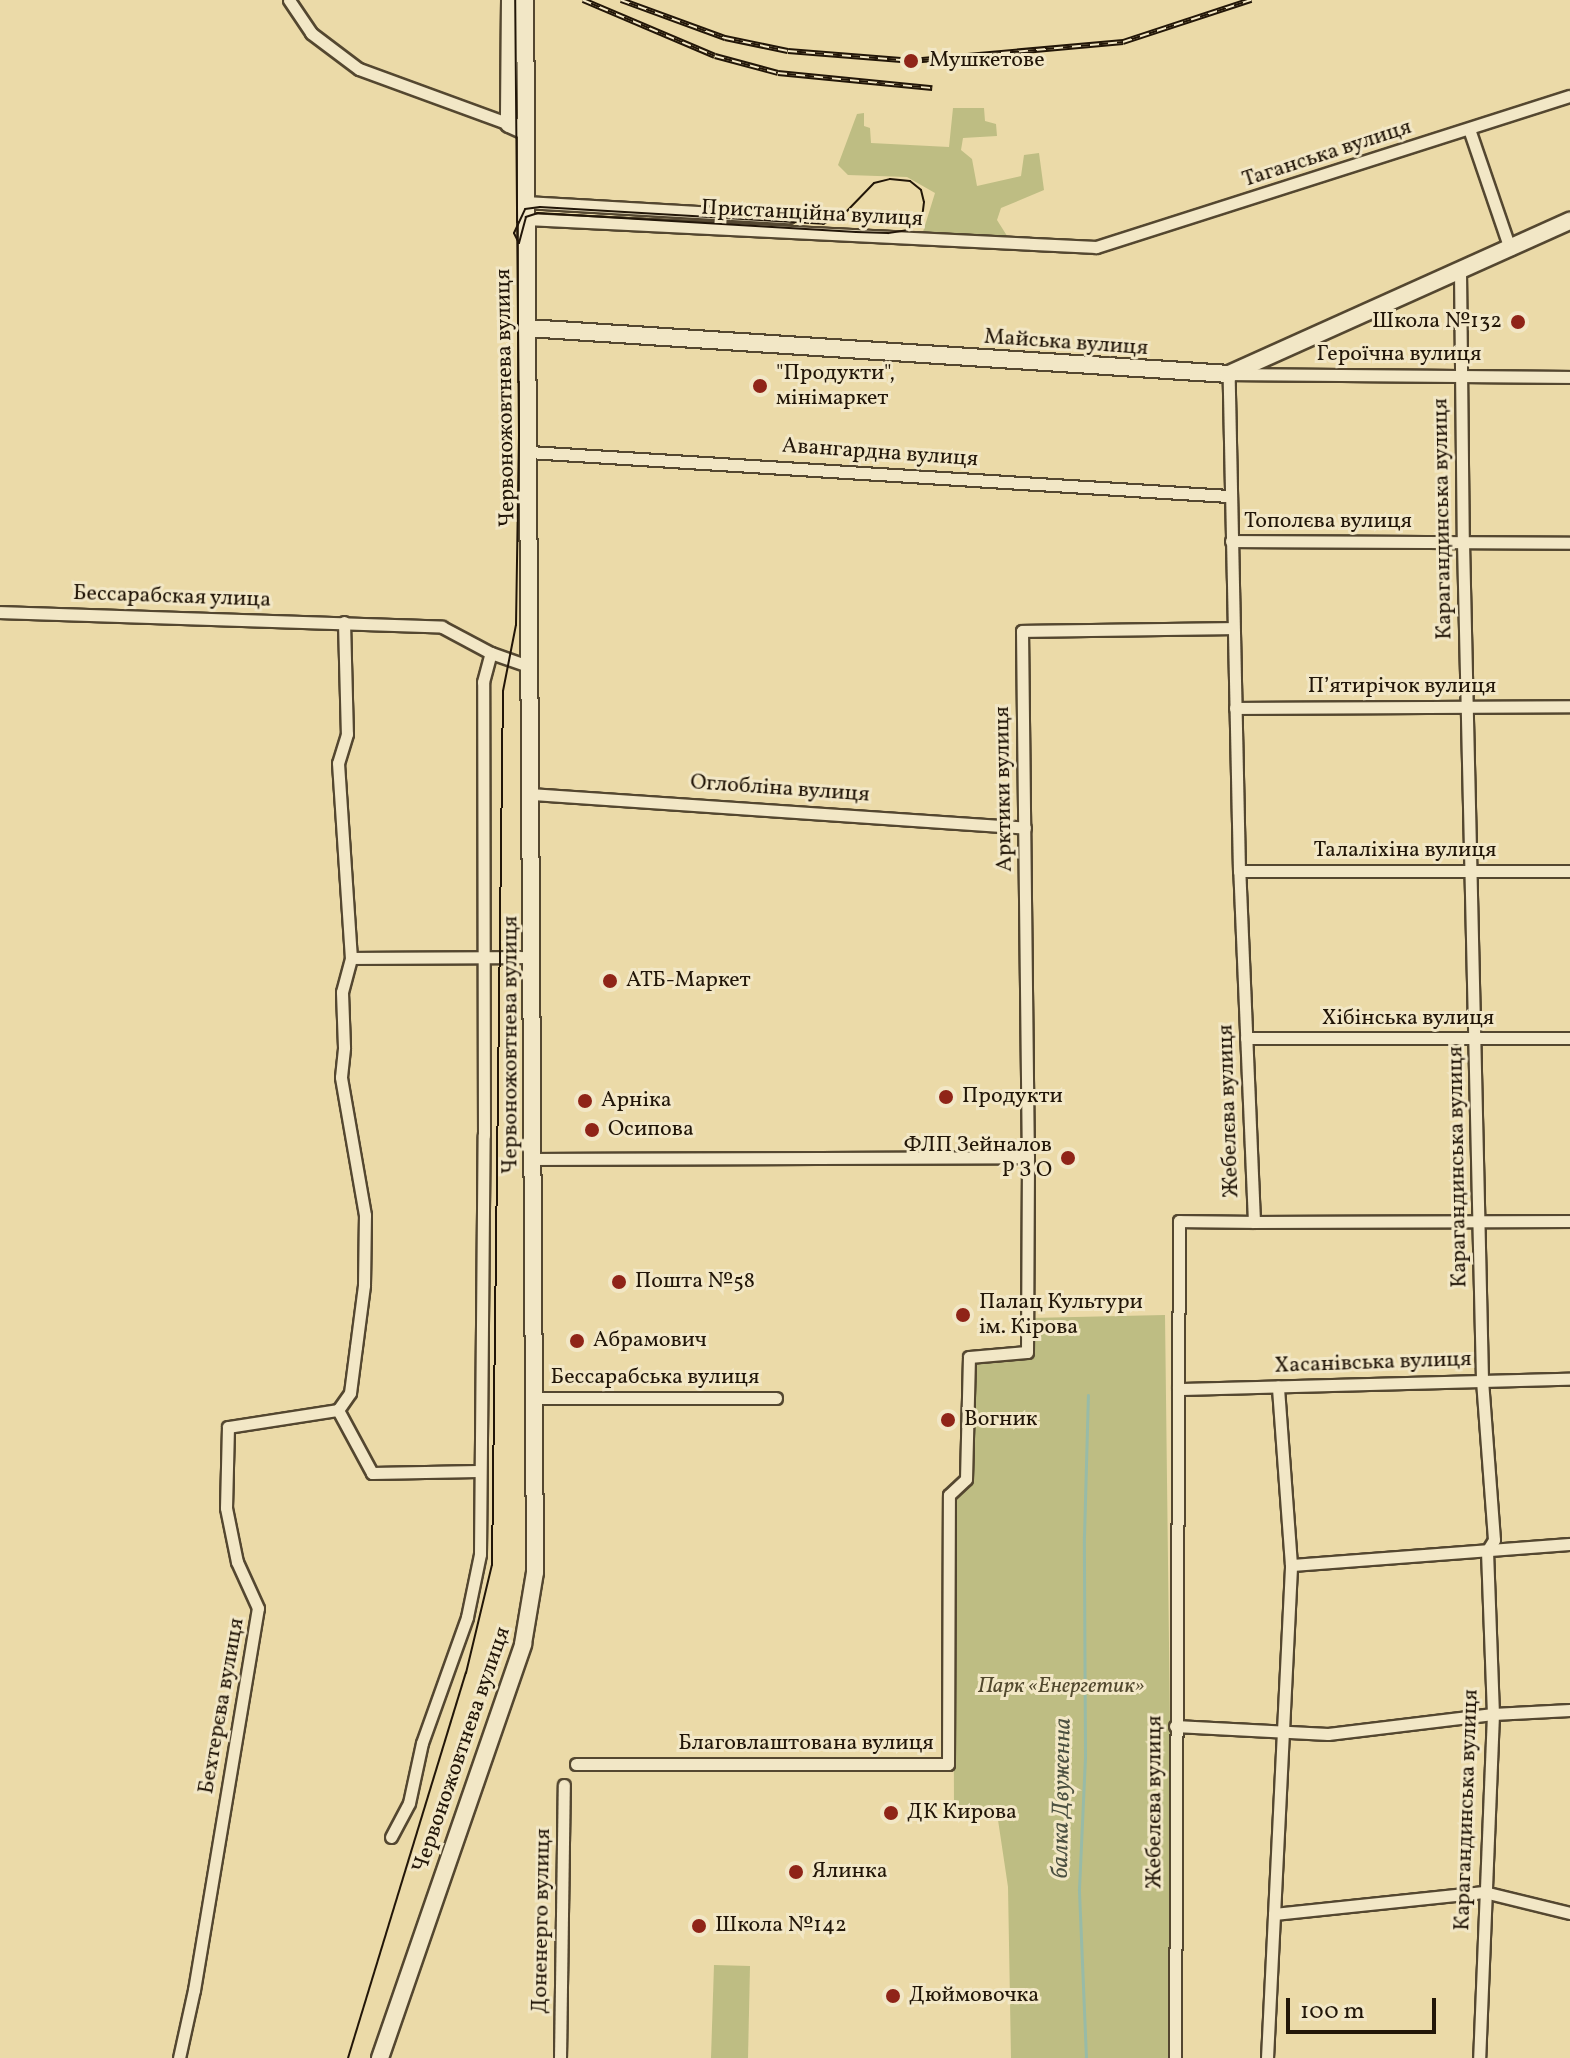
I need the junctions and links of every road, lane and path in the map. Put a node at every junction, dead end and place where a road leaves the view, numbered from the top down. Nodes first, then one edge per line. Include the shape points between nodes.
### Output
1 (289, 0) edge
2 (517, 3) edge
3 (1570, 96) edge
4 (517, 128) junction
5 (1469, 129) junction
6 (526, 210) junction
7 (789, 217) dead end
8 (1570, 221) edge
9 (1096, 247) joint
10 (1510, 249) junction
11 (1460, 271) junction
12 (527, 328) junction
13 (1229, 374) junction
14 (1460, 374) junction
15 (1570, 377) edge
16 (529, 452) junction
17 (1229, 496) junction
18 (1231, 541) junction
19 (1463, 542) junction
20 (1570, 543) edge
21 (0, 612) edge
22 (344, 622) junction
23 (1233, 628) junction
24 (491, 653) junction
25 (531, 667) junction
26 (1466, 706) junction
27 (1570, 706) edge
28 (1235, 708) junction
29 (531, 794) junction
30 (1025, 828) junction
31 (1239, 871) junction
32 (1570, 871) edge
33 (1470, 872) junction
34 (532, 957) junction
35 (351, 958) junction
36 (483, 959) junction
37 (1246, 1038) junction
38 (1570, 1038) edge
39 (1476, 1039) junction
40 (1028, 1157) junction
41 (534, 1159) junction
42 (1479, 1221) junction
43 (1570, 1221) edge
44 (1254, 1222) junction
45 (1027, 1352) joint
46 (1570, 1379) edge
47 (1482, 1380) junction
48 (1278, 1386) junction
49 (1178, 1389) junction
50 (535, 1398) junction
51 (776, 1398) dead end
52 (338, 1410) junction
53 (478, 1471) junction
54 (1570, 1544) edge
55 (1487, 1551) junction
56 (1291, 1565) junction
57 (1570, 1710) edge
58 (1493, 1714) junction
59 (1175, 1726) junction
60 (1285, 1733) junction
61 (576, 1764) dead end
62 (564, 1785) dead end
63 (391, 1837) dead end
64 (1484, 1892) junction
65 (1570, 1913) edge
66 (1274, 1914) junction
67 (179, 2058) edge
68 (380, 2058) edge
69 (560, 2058) edge
70 (1175, 2058) edge
71 (1267, 2058) edge
72 (1479, 2058) edge

1 - 4 street via 311,33 359,69
2 - 4 main road, Червоножовтнева вулиця
3 - 5 street, Таганська вулиця
4 - 6 main road, Червоножовтнева вулиця
5 - 9 street, Таганська вулиця
5 - 10 street
6 - 7 street, Пристанційна вулиця
6 - 9 street, Пристанційна вулиця
6 - 12 main road, Червоножовтнева вулиця
8 - 10 main road, Майська вулиця
10 - 11 main road, Майська вулиця
11 - 13 main road, Майська вулиця
11 - 14 street, Карагандинська вулиця
12 - 13 main road, Майська вулиця
12 - 16 main road, Червоножовтнева вулиця
13 - 14 street, Героїчна вулиця
13 - 17 street, Жебелєва вулиця
14 - 15 street, Героїчна вулиця
14 - 19 street, Карагандинська вулиця
16 - 17 street, Авангардна вулиця
16 - 25 main road, Червоножовтнева вулиця
17 - 18 street, Жебелєва вулиця
18 - 19 street, Тополєва вулиця
18 - 23 street, Жебелєва вулиця
19 - 20 street, Тополєва вулиця
19 - 26 street, Карагандинська вулиця
21 - 22 street, Бессарабская улица
22 - 24 street, Бессарабская улица via 442,627
22 - 35 street via 347,734 338,763
23 - 28 street, Жебелєва вулиця
23 - 30 street, Арктики вулиця via 1022,631
24 - 25 street, Бессарабская улица
24 - 36 street via 483,682
25 - 29 main road, Червоножовтнева вулиця
26 - 27 street, П’ятирічок вулиця
26 - 28 street, П’ятирічок вулиця
26 - 33 street, Карагандинська вулиця
28 - 31 street, Жебелєва вулиця
29 - 30 street, Оглобліна вулиця
29 - 34 main road, Червоножовтнева вулиця
30 - 40 street, Арктики вулиця
31 - 33 street, Талаліхіна вулиця
31 - 37 street, Жебелєва вулиця
32 - 33 street, Талаліхіна вулиця
33 - 39 street, Карагандинська вулиця
34 - 36 street
34 - 41 main road, Червоножовтнева вулиця
35 - 36 street
35 - 52 street via 342,992 341,1077 365,1215 364,1285 350,1393
36 - 53 street
37 - 39 street, Хібінська вулиця
37 - 44 street, Жебелєва вулиця
38 - 39 street, Хібінська вулиця
39 - 42 street, Карагандинська вулиця
40 - 41 street
40 - 45 street, Арктики вулиця
41 - 50 main road, Червоножовтнева вулиця
42 - 43 street
42 - 44 street
42 - 47 street, Карагандинська вулиця
44 - 49 street, Жебелєва вулиця via 1179,1221
45 - 61 street, Благовлаштована вулиця via 969,1357 966,1479 949,1495 948,1764
46 - 47 street, Хасанівська вулиця
47 - 48 street, Хасанівська вулиця
47 - 55 street, Карагандинська вулиця via 1494,1540
48 - 49 street, Хасанівська вулиця
48 - 56 street
49 - 59 street, Жебелєва вулиця
50 - 51 street, Бессарабська вулиця
50 - 68 main road, Червоножовтнева вулиця via 535,1572 523,1644
52 - 53 street via 372,1473
52 - 67 street, Бехтерєва вулиця via 228,1427 226,1508 237,1562 258,1608
53 - 63 street via 480,1554 467,1617 422,1743 409,1803
54 - 55 street
55 - 56 street
55 - 58 street, Карагандинська вулиця
56 - 60 street
57 - 58 street
58 - 60 street via 1328,1734
58 - 64 street, Карагандинська вулиця
59 - 60 street
59 - 70 street, Жебелєва вулиця
60 - 66 street
62 - 69 street, Доненерго вулиця
64 - 65 street
64 - 66 street
64 - 72 street, Карагандинська вулиця
66 - 71 street

